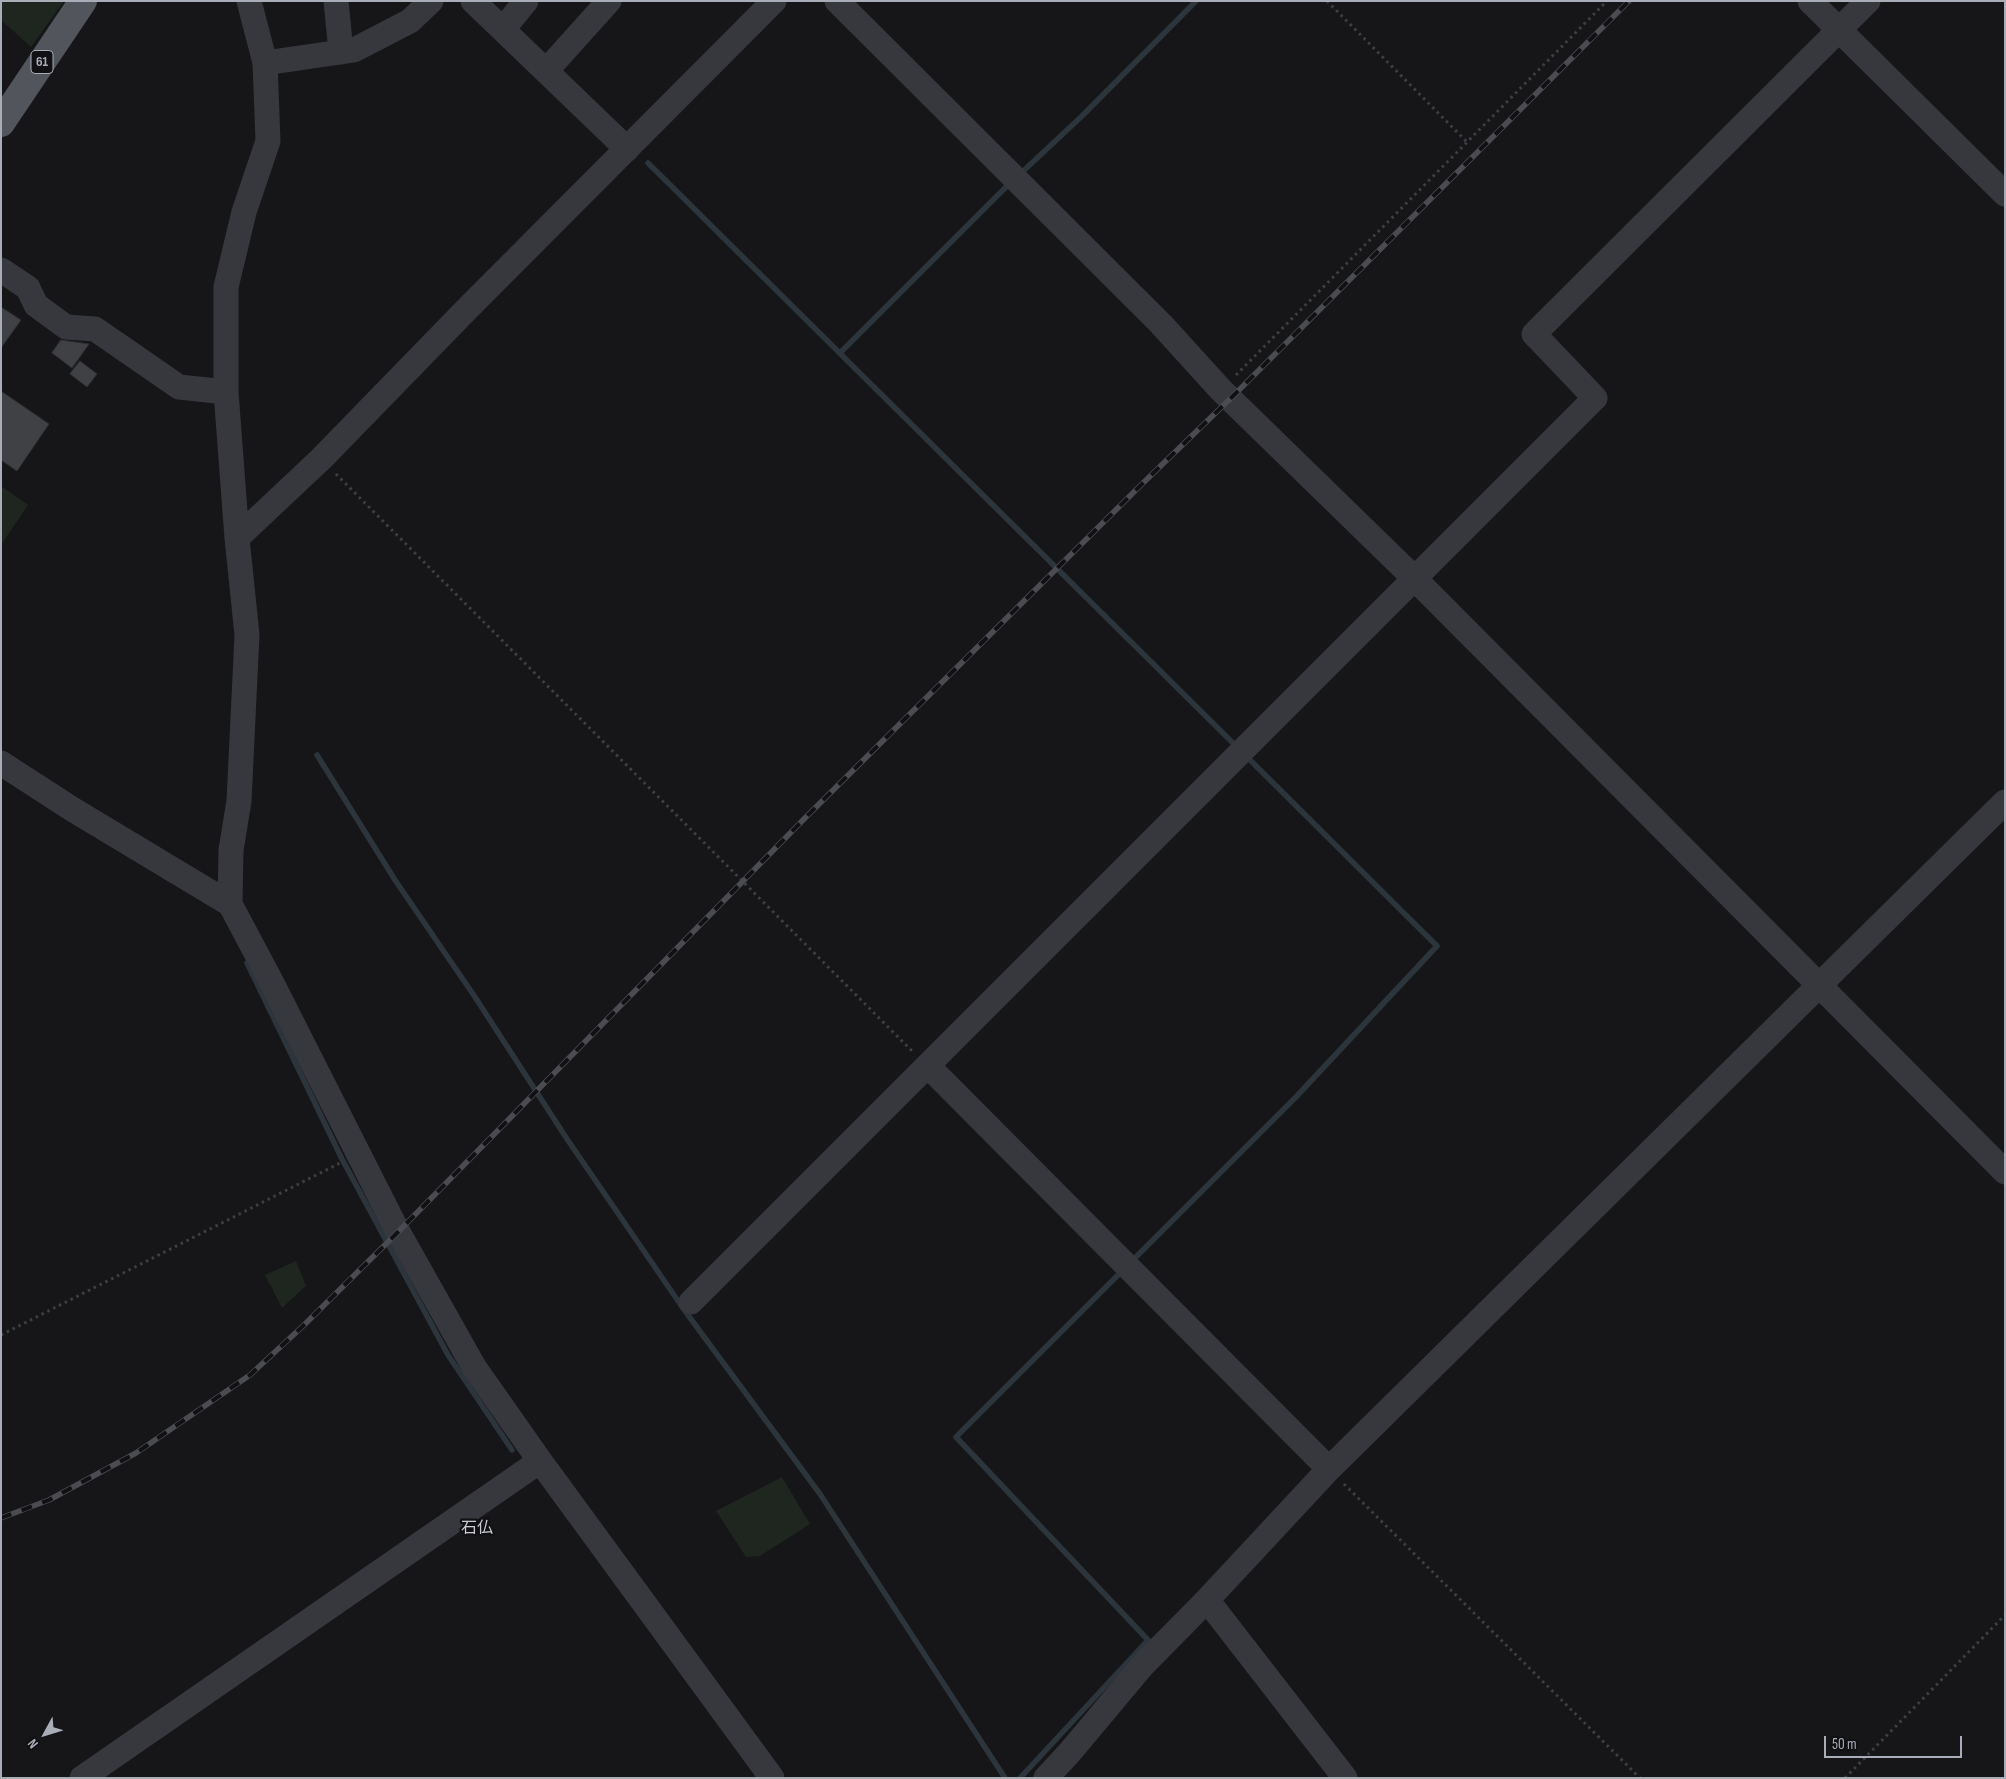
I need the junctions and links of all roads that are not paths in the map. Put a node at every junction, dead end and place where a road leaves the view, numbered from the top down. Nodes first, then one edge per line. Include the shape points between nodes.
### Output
1 (82, 1) edge
2 (249, 1) edge
3 (336, 1) edge
4 (431, 1) edge
5 (473, 1) edge
6 (526, 1) edge
7 (609, 1) edge
8 (774, 1) edge
9 (837, 1) edge
10 (1810, 1) edge
11 (1868, 1) edge
12 (503, 29) junction
13 (1840, 31) junction
14 (341, 52) junction
15 (265, 63) junction
16 (546, 70) junction
17 (1, 123) edge
18 (627, 149) junction
19 (2005, 194) edge
20 (1, 270) edge
21 (226, 392) junction
22 (237, 538) junction
23 (1414, 578) junction
24 (1, 763) edge
25 (2005, 802) edge
26 (230, 904) junction
27 (1819, 986) junction
28 (928, 1066) junction
29 (2005, 1172) edge
30 (691, 1302) dead end
31 (540, 1460) junction
32 (1329, 1470) junction
33 (1207, 1600) junction
34 (84, 1777) edge
35 (772, 1778) edge
36 (1046, 1778) edge
37 (1345, 1778) edge

1 - 17 main road, 61
2 - 15 street
3 - 14 street
4 - 14 street via 410,21 354,50
5 - 12 street
6 - 12 street
7 - 16 street
8 - 18 street
9 - 23 street via 1162,324 1221,390
10 - 13 street
11 - 13 street
12 - 16 street
13 - 19 street
13 - 23 street via 1534,334 1595,398
14 - 15 street
15 - 21 street via 268,140 244,212 226,287
16 - 18 street
18 - 22 street via 321,459
20 - 21 street via 28,288 36,306 66,327 95,329 179,387
21 - 22 street
22 - 26 street via 247,636
23 - 27 street
23 - 28 street
24 - 26 street
25 - 27 street
26 - 31 street via 398,1232 474,1367
27 - 29 street
27 - 32 street
28 - 30 street
28 - 32 street
31 - 34 street
31 - 35 street
32 - 33 street
33 - 36 street via 1142,1666
33 - 37 street

